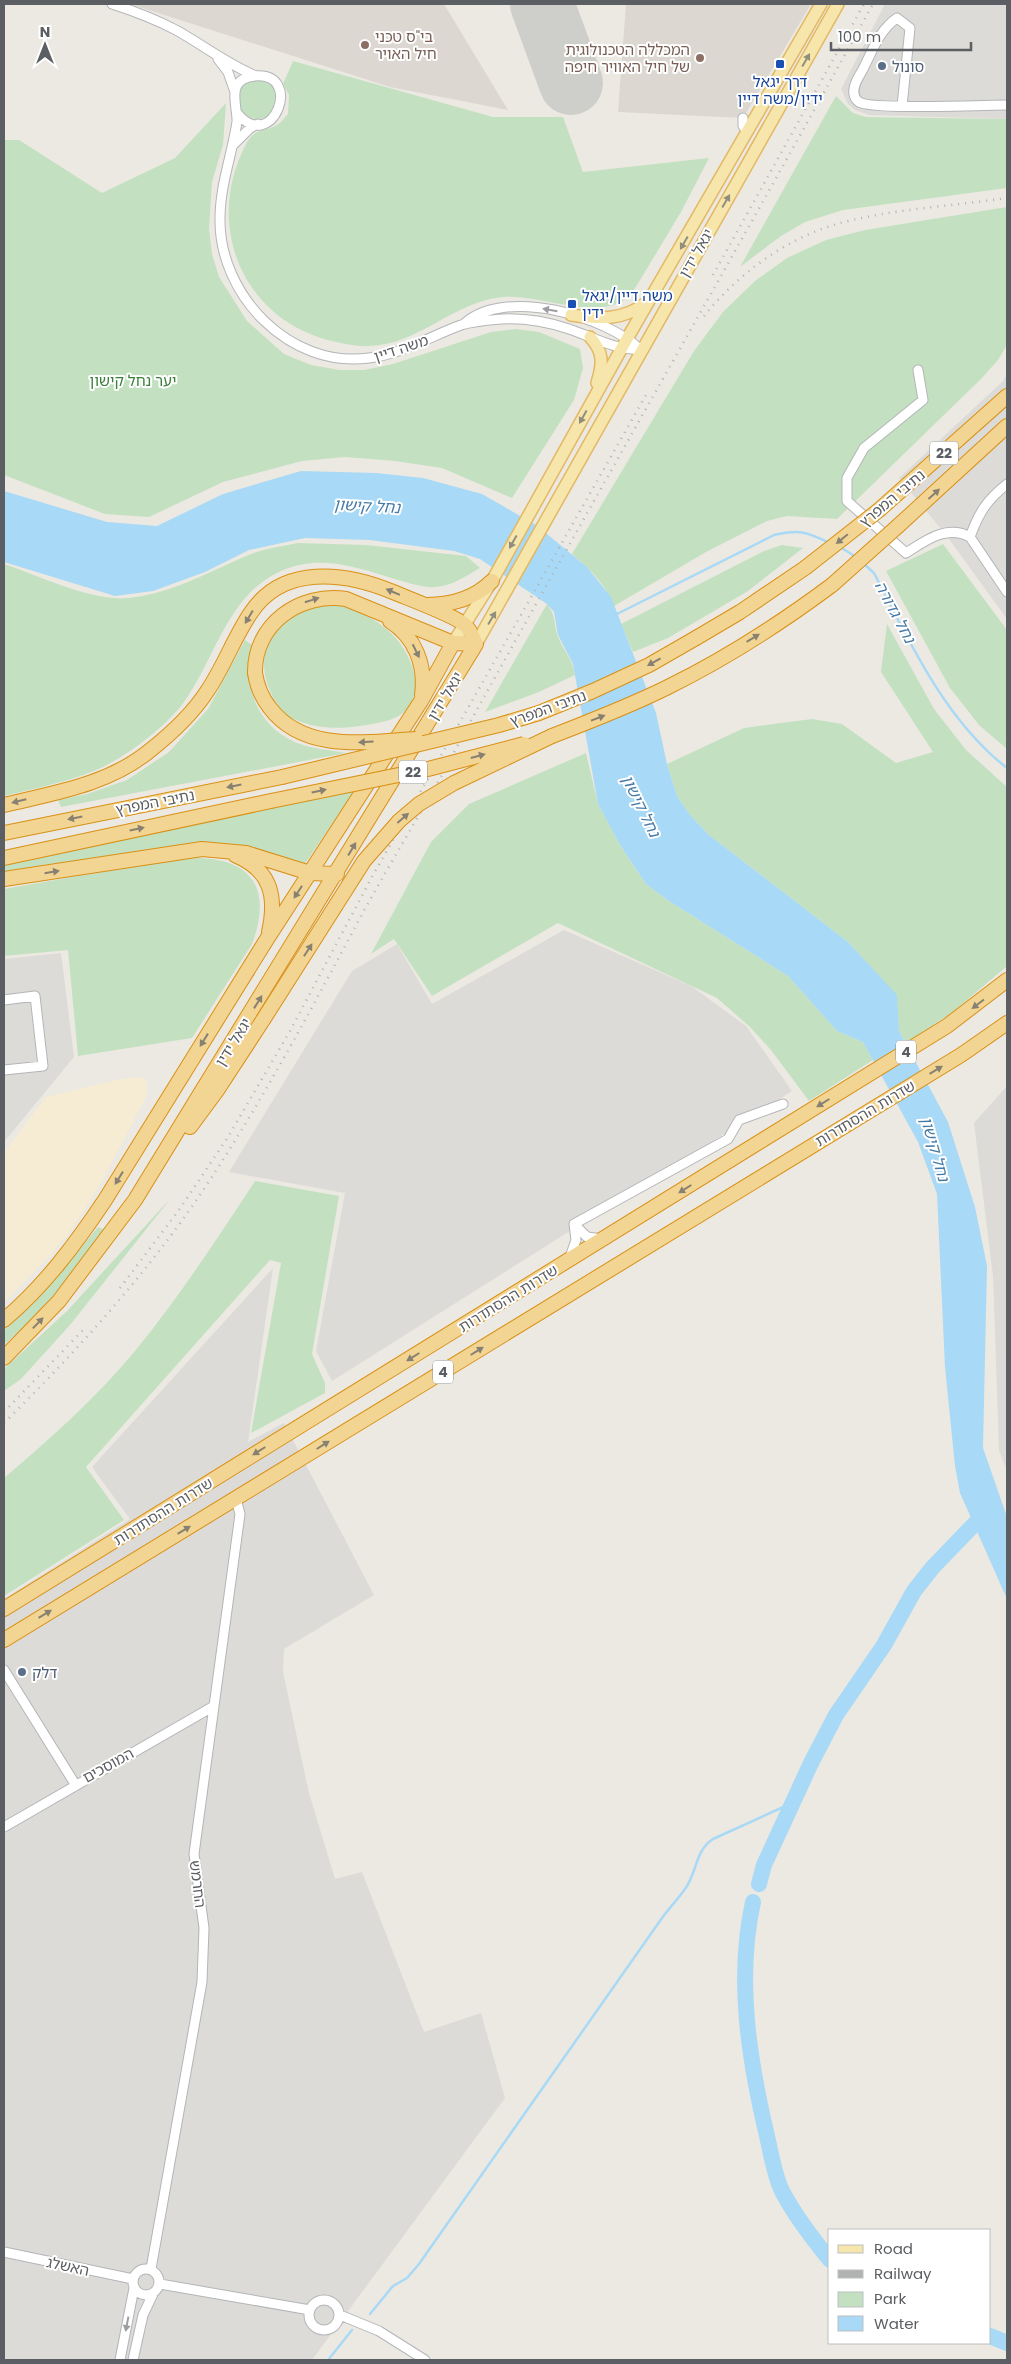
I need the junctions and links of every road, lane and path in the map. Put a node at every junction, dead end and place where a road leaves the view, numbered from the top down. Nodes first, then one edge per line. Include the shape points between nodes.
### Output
1 (112, 4) edge
2 (821, 4) edge
3 (838, 4) edge
4 (215, 55) junction
5 (257, 76) junction
6 (235, 92) junction
7 (1007, 105) edge
8 (902, 106) junction
9 (237, 113) junction
10 (743, 118) dead end
11 (258, 124) junction
12 (747, 130) junction
13 (231, 147) junction
14 (652, 299) junction
15 (572, 315) junction
16 (463, 325) junction
17 (590, 337) junction
18 (628, 338) junction
19 (622, 349) junction
20 (641, 350) junction
21 (918, 370) dead end
22 (1007, 385) edge
23 (1007, 396) edge
24 (593, 400) junction
25 (1007, 426) edge
26 (929, 467) junction
27 (1007, 484) edge
28 (970, 537) junction
29 (492, 581) junction
30 (1007, 592) edge
31 (424, 605) junction
32 (368, 606) junction
33 (465, 624) junction
34 (453, 643) junction
35 (476, 644) junction
36 (421, 701) junction
37 (552, 736) junction
38 (449, 737) junction
39 (4, 805) edge
40 (4, 832) edge
41 (221, 850) junction
42 (4, 858) edge
43 (310, 873) junction
44 (337, 874) junction
45 (4, 879) edge
46 (267, 939) junction
47 (1007, 980) edge
48 (4, 1000) edge
49 (1007, 1023) edge
50 (4, 1070) edge
51 (783, 1104) dead end
52 (136, 1200) junction
53 (574, 1224) junction
54 (604, 1239) junction
55 (568, 1261) junction
56 (4, 1320) edge
57 (4, 1358) edge
58 (236, 1499) junction
59 (4, 1609) edge
60 (4, 1640) edge
61 (4, 1670) edge
62 (214, 1706) junction
63 (75, 1784) junction
64 (4, 1827) edge
65 (4, 2252) edge
66 (151, 2269) junction
67 (134, 2284) junction
68 (160, 2284) junction
69 (153, 2294) junction
70 (310, 2310) junction
71 (340, 2315) junction
72 (120, 2360) edge
73 (133, 2360) edge
74 (425, 2360) edge

1 - 4 street via 176,30
2 - 12 main road, יגאל ידין
20 -> 3 main road, יגאל ידין
4 - 5 street
4 - 6 street via 228,72
5 - 6 street via 243,81
5 - 11 street via 274,82 281,99 275,117
6 - 9 street
7 - 8 street
8 - 8 street via 869,106 860,103 854,92 854,85 885,26 897,18 910,28
9 - 11 street via 244,120
9 - 13 street, משה דיין
10 - 12 street via 743,126
11 - 13 street
12 -> 14 main road, יגאל ידין
13 - 16 street, משה דיין via 224,177 221,244 241,294 286,339 331,357 368,358 407,348
14 - 15 main road via 622,317
14 - 18 main road, יגאל ידין
15 -> 16 street, משה דיין via 536,307 500,306 481,312
15 - 18 street, משה דיין
16 - 17 street, משה דיין via 502,319 529,320
17 - 19 street, משה דיין
17 - 24 main road via 602,357
18 - 19 main road, יגאל ידין
18 - 20 street, משה דיין
19 - 20 street, משה דיין
19 - 24 main road, יגאל ידין
35 -> 20 main road, יגאל ידין
21 - 28 street via 923,400 864,448 847,478 847,501 906,553 938,534 960,532
22 - 26 highway
23 - 26 highway, נתיבי המפרץ / 22
24 -> 29 main road, יגאל ידין
37 -> 25 highway, נתיבי המפרץ / 22, bridge via 668,687 800,609 832,585
26 -> 38 highway, נתיבי המפרץ / 22, bridge via 805,568 740,612 649,665 539,713
27 - 28 street via 991,497 977,518
28 - 30 street
29 - 31 highway via 468,598
29 - 33 main road, יגאל ידין
31 - 33 highway
31 -> 39 highway via 373,583 347,578 319,575 281,585 250,614 208,691 178,728 146,754 89,784
32 - 34 highway
32 -> 36 highway via 408,637 417,652 424,679
38 -> 32 highway, bridge via 341,743 291,729 265,702 256,684 259,644 282,614 316,598 332,596
33 - 34 main road, יגאל ידין
33 - 35 highway
34 - 35 highway
34 - 36 highway, יגאל ידין
44 -> 35 highway, יגאל ידין
36 - 43 highway, יגאל ידין
42 -> 37 highway, נתיבי המפרץ / 22, bridge via 428,769
52 -> 37 highway, bridge via 218,1089 375,846 419,804 454,783
38 -> 40 highway, נתיבי המפרץ / 22, bridge via 282,776
41 - 43 highway via 246,853
45 -> 41 highway via 177,851
41 - 46 highway via 248,862 269,885 273,908
43 - 44 highway
43 -> 46 highway, יגאל ידין
52 -> 44 highway, יגאל ידין
46 -> 56 highway, יגאל ידין via 84,1232 46,1280
47 -> 54 highway, שדרות ההסתדרות / 4 via 947,1026
48 - 50 street via 35,996 43,1066
58 -> 49 highway, שדרות ההסתדרות / 4 via 960,1055
51 - 53 street via 739,1120 728,1139
57 -> 52 highway, יגאל ידין via 59,1302
53 - 54 street via 588,1237
53 - 55 street via 576,1240
54 - 55 highway, שדרות ההסתדרות / 4
55 -> 59 highway, שדרות ההסתדרות / 4
60 -> 58 highway, שדרות ההסתדרות / 4
58 - 62 street, החרמש via 240,1514
61 - 63 street
62 - 63 street, המוסכים
62 - 66 street, החרמש via 194,1854 204,1928 202,1982
63 - 64 street, המוסכים
65 - 67 street, האשלג
66 - 67 street via 142,2269
66 - 68 street via 159,2276
67 - 69 street via 144,2295
67 -> 72 street
68 - 69 street
68 - 70 street
69 - 73 street via 143,2315
70 - 71 street via 315,2303 327,2300 338,2307
70 - 71 street via 311,2322 322,2329 334,2326
71 - 74 street via 379,2331

